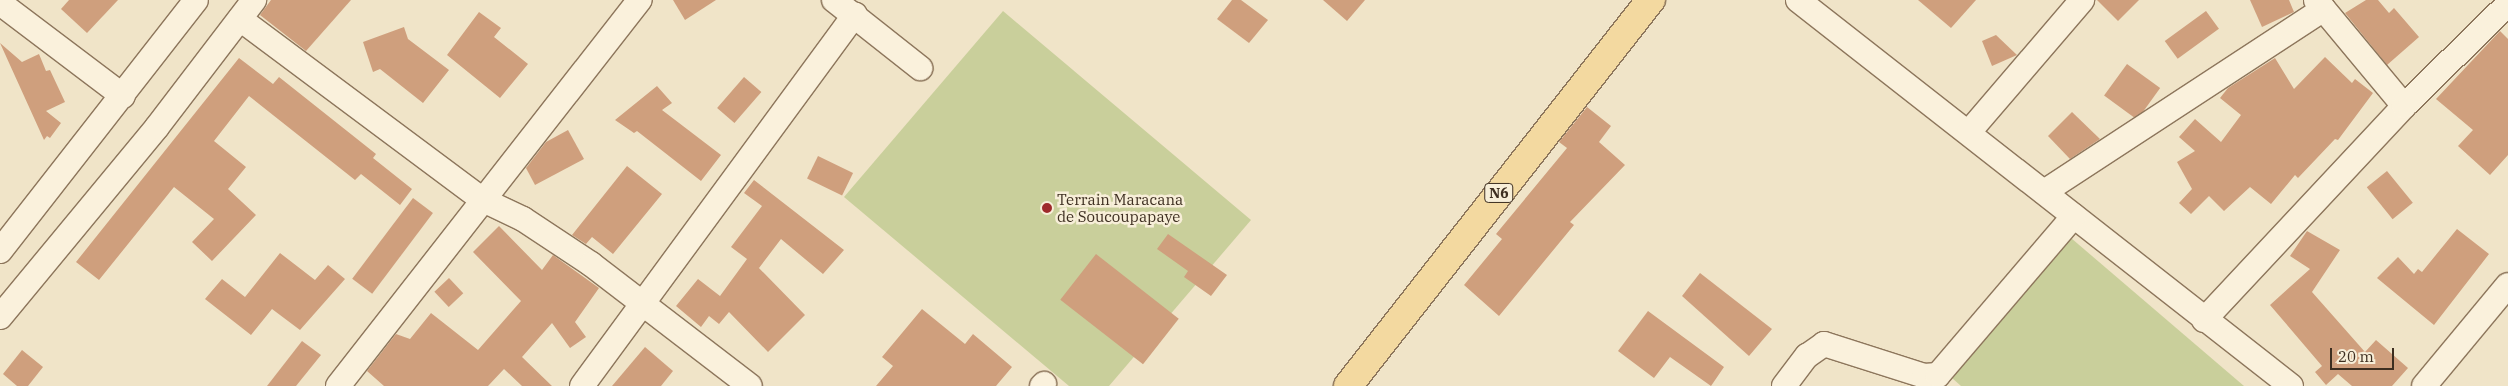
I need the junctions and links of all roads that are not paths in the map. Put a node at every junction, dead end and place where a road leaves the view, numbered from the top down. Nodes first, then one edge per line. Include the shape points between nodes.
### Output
1 (196, 0) edge
2 (254, 0) edge
3 (640, 0) edge
4 (834, 0) edge
5 (1798, 0) edge
6 (2082, 0) edge
7 (0, 3) edge
8 (1641, 4) edge
9 (2320, 4) edge
10 (2508, 4) edge
11 (855, 15) junction
12 (240, 19) junction
13 (920, 68) dead end
14 (123, 96) junction
15 (2404, 106) junction
16 (1969, 132) junction
17 (2044, 192) junction
18 (483, 200) junction
19 (2074, 216) junction
20 (0, 251) edge
21 (2508, 285) edge
22 (646, 304) junction
23 (0, 317) edge
24 (2204, 320) junction
25 (1354, 384) edge
26 (338, 386) edge
27 (582, 386) edge
28 (750, 386) edge
29 (1784, 386) edge
30 (2290, 386) edge
31 (2424, 386) edge

1 - 14 street
2 - 12 street
3 - 18 street
4 - 11 street
5 - 16 street
6 - 16 street
7 - 14 street
8 - 25 main road, N6
9 - 15 street
9 - 17 street
10 - 15 street
11 - 13 street
11 - 22 street
12 - 18 street
12 - 23 street via 157,127
14 - 20 street
15 - 24 street
16 - 17 street
17 - 19 street
18 - 22 street via 523,219
18 - 26 street
19 - 24 street
19 - 29 street via 1938,375 1924,376 1824,344 1806,356
21 - 31 street
22 - 27 street
22 - 28 street
24 - 30 street

